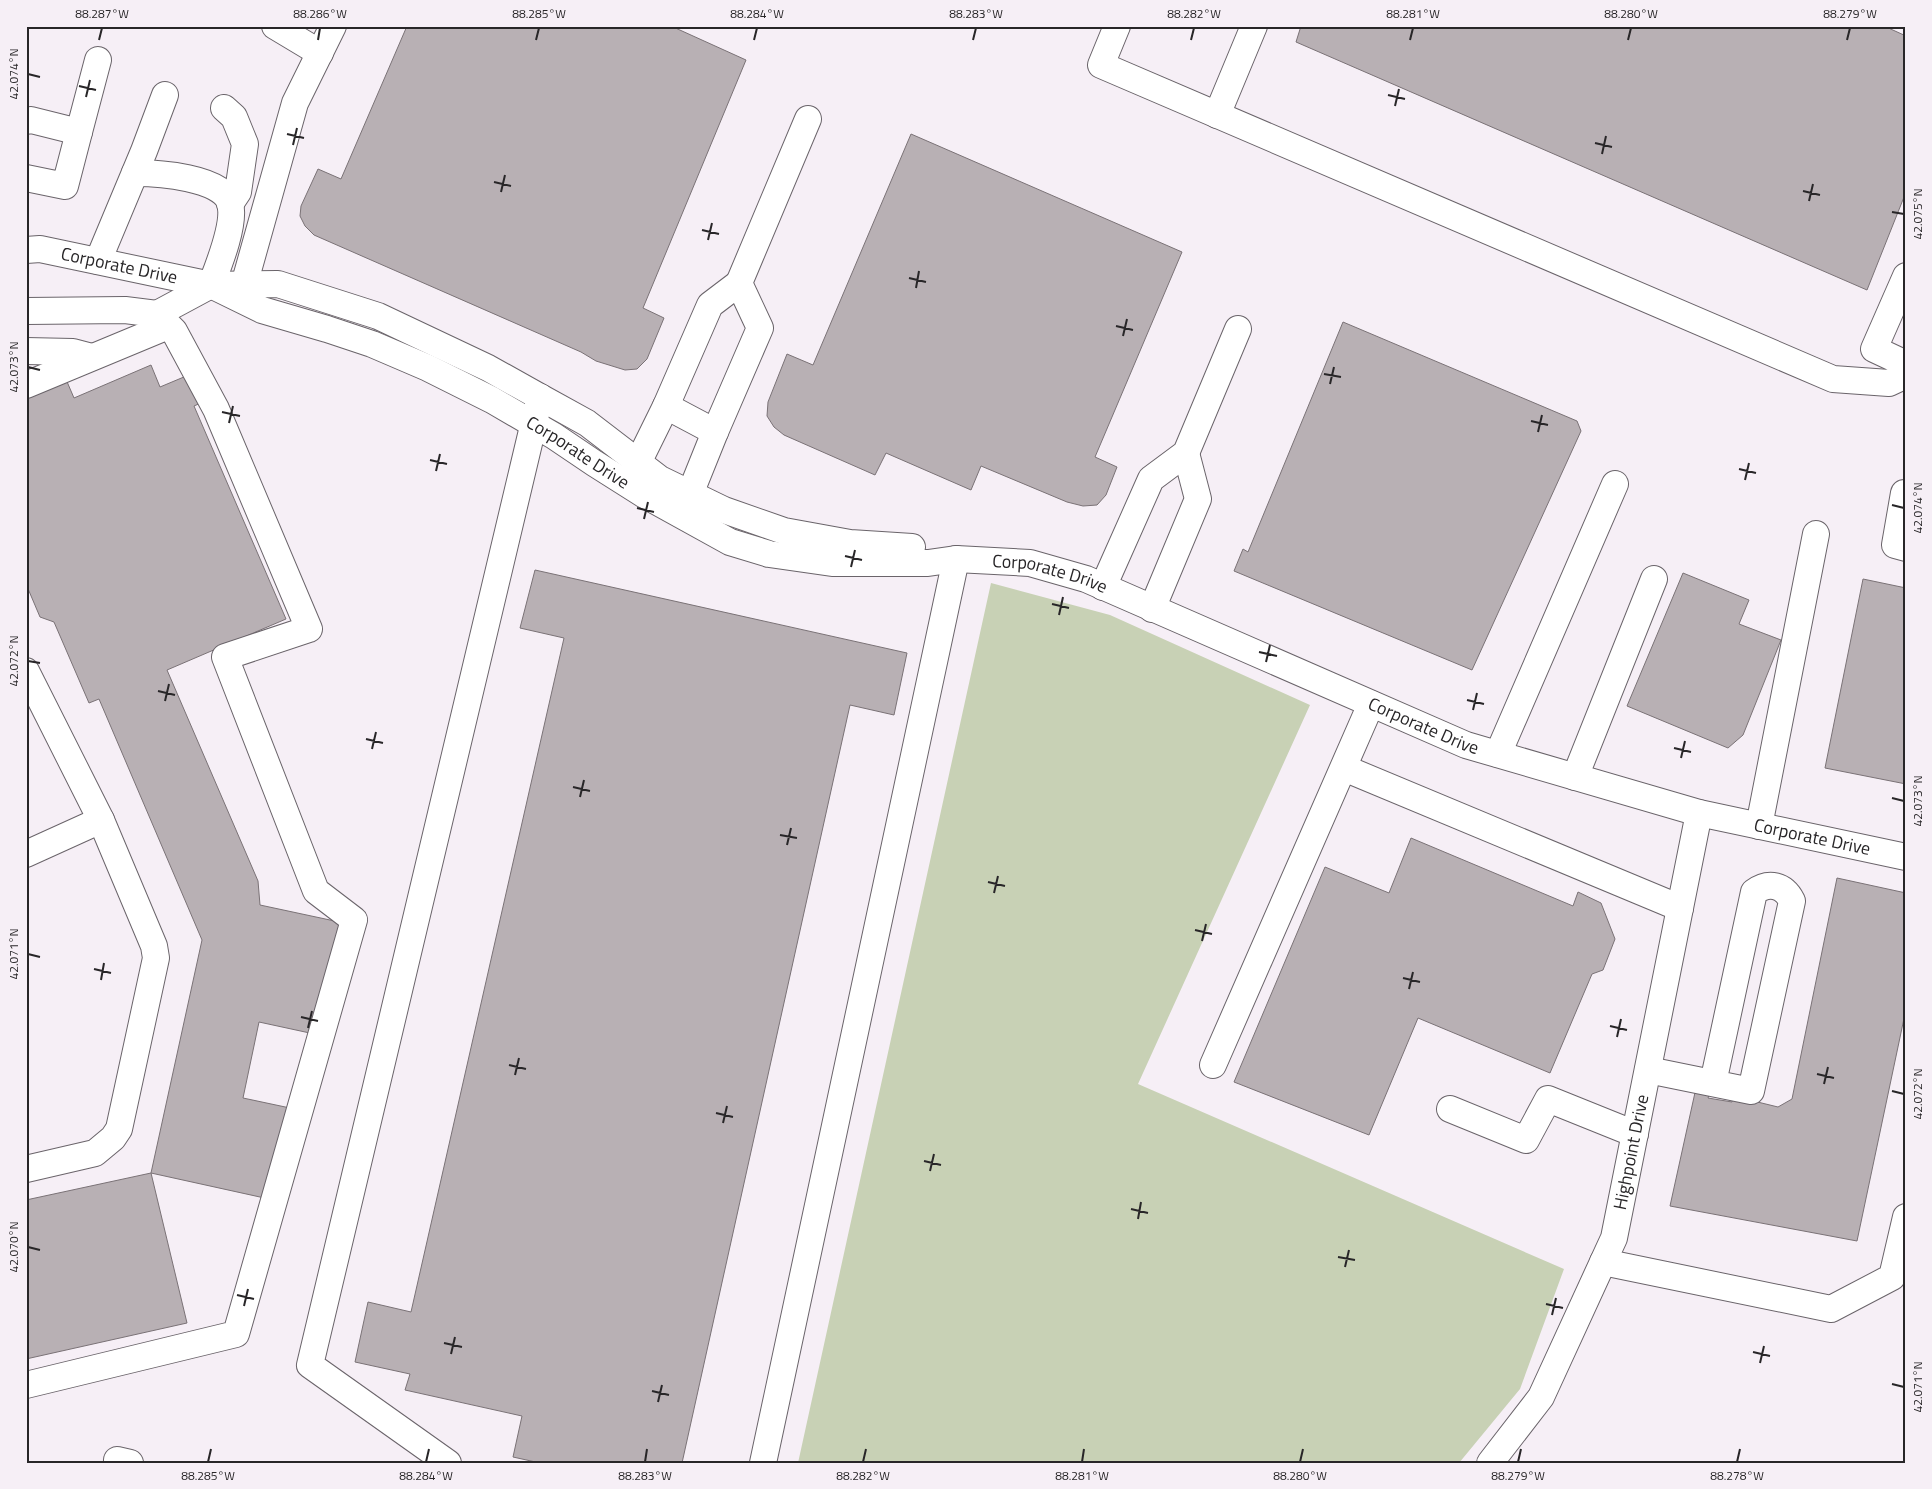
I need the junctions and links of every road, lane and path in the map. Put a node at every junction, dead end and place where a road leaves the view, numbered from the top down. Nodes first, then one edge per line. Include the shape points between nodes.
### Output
1 (275, 26) edge
2 (333, 26) edge
3 (1117, 26) edge
4 (1254, 26) edge
5 (320, 53) junction
6 (98, 60) dead end
7 (165, 94) dead end
8 (224, 108) dead end
9 (1217, 115) junction
10 (808, 119) dead end
11 (26, 121) edge
12 (79, 132) junction
13 (135, 173) junction
14 (26, 178) edge
15 (230, 204) junction
16 (26, 250) edge
17 (98, 262) junction
18 (1906, 276) edge
19 (739, 283) junction
20 (244, 285) junction
21 (211, 286) junction
22 (26, 311) edge
23 (163, 320) junction
24 (1238, 329) dead end
25 (26, 351) edge
26 (92, 357) junction
27 (1906, 364) edge
28 (1906, 375) edge
29 (26, 385) edge
30 (540, 397) junction
31 (666, 406) junction
32 (535, 425) junction
33 (715, 432) junction
34 (1186, 453) junction
35 (633, 473) junction
36 (1615, 484) dead end
37 (1906, 494) edge
38 (686, 505) junction
39 (1816, 534) dead end
40 (1906, 548) edge
41 (956, 559) junction
42 (1654, 578) dead end
43 (1103, 587) junction
44 (1152, 609) junction
45 (26, 671) edge
46 (1372, 704) junction
47 (1498, 754) junction
48 (1344, 768) junction
49 (1575, 777) junction
50 (1699, 813) junction
51 (101, 820) junction
52 (1759, 826) junction
53 (26, 854) edge
54 (1906, 857) edge
55 (1680, 908) junction
56 (1213, 1065) dead end
57 (1648, 1070) junction
58 (1713, 1083) junction
59 (1450, 1109) dead end
60 (1635, 1134) junction
61 (26, 1169) edge
62 (1906, 1217) edge
63 (1603, 1262) junction
64 (26, 1385) edge
65 (448, 1463) edge
66 (764, 1463) edge
67 (1490, 1463) edge

1 - 5 street
2 - 5 street
3 - 9 street via 1101,65
4 - 9 street
5 - 20 street via 295,103
6 - 12 street
7 - 13 street
8 - 15 street via 234,117 245,144 238,192
9 - 28 street via 1833,379 1889,383
10 - 19 street
11 - 12 street
12 - 14 street via 65,186
13 - 15 street via 161,173 207,184 224,192
13 - 17 street
15 - 21 street via 224,253
16 - 17 street, Corporate Drive via 40,249
17 - 21 street, Corporate Drive
18 - 27 street via 1874,349
19 - 31 street via 710,305
19 - 33 street via 760,328
20 - 21 street, Corporate Drive
20 - 30 street, Corporate Drive via 278,284 378,316 488,368
21 - 23 street
21 - 32 street, Corporate Drive via 262,310 363,341 428,368
22 - 23 street via 125,310
23 - 26 street
23 - 64 street via 174,331 216,409 308,628 225,657 316,891 354,920 236,1334
24 - 34 street
25 - 26 street via 73,352
26 - 29 street
30 - 32 street
30 - 35 street, Corporate Drive via 587,423
31 - 33 street
31 - 35 street
32 - 35 street, Corporate Drive
32 - 65 street via 310,1365
33 - 38 street
34 - 43 street via 1150,479
34 - 44 street via 1198,499
35 - 38 street, Corporate Drive
36 - 47 street
37 - 40 street via 1895,545
38 - 41 street, Corporate Drive via 730,542 769,554 832,563 928,563
39 - 52 street
41 - 43 street, Corporate Drive via 1030,563
41 - 66 street
42 - 49 street
43 - 44 street, Corporate Drive
44 - 46 street, Corporate Drive
45 - 51 street
46 - 47 street, Corporate Drive via 1466,745
46 - 48 street
47 - 49 street, Corporate Drive
48 - 55 street
48 - 56 street
49 - 50 street, Corporate Drive
50 - 52 street, Corporate Drive
50 - 55 street, Highpoint Drive
51 - 53 street
51 - 61 street via 154,946 156,958 121,1123 112,1138 95,1153
52 - 54 street, Corporate Drive
55 - 57 street, Highpoint Drive
57 - 58 street
57 - 60 street, Highpoint Drive
58 - 58 street via 1751,1090 1792,901 1784,889 1777,886 1762,886 1754,892
59 - 60 street via 1526,1140 1548,1099
60 - 63 street, Highpoint Drive via 1614,1238
62 - 63 street via 1892,1277 1831,1309
63 - 67 street, Highpoint Drive via 1541,1397

